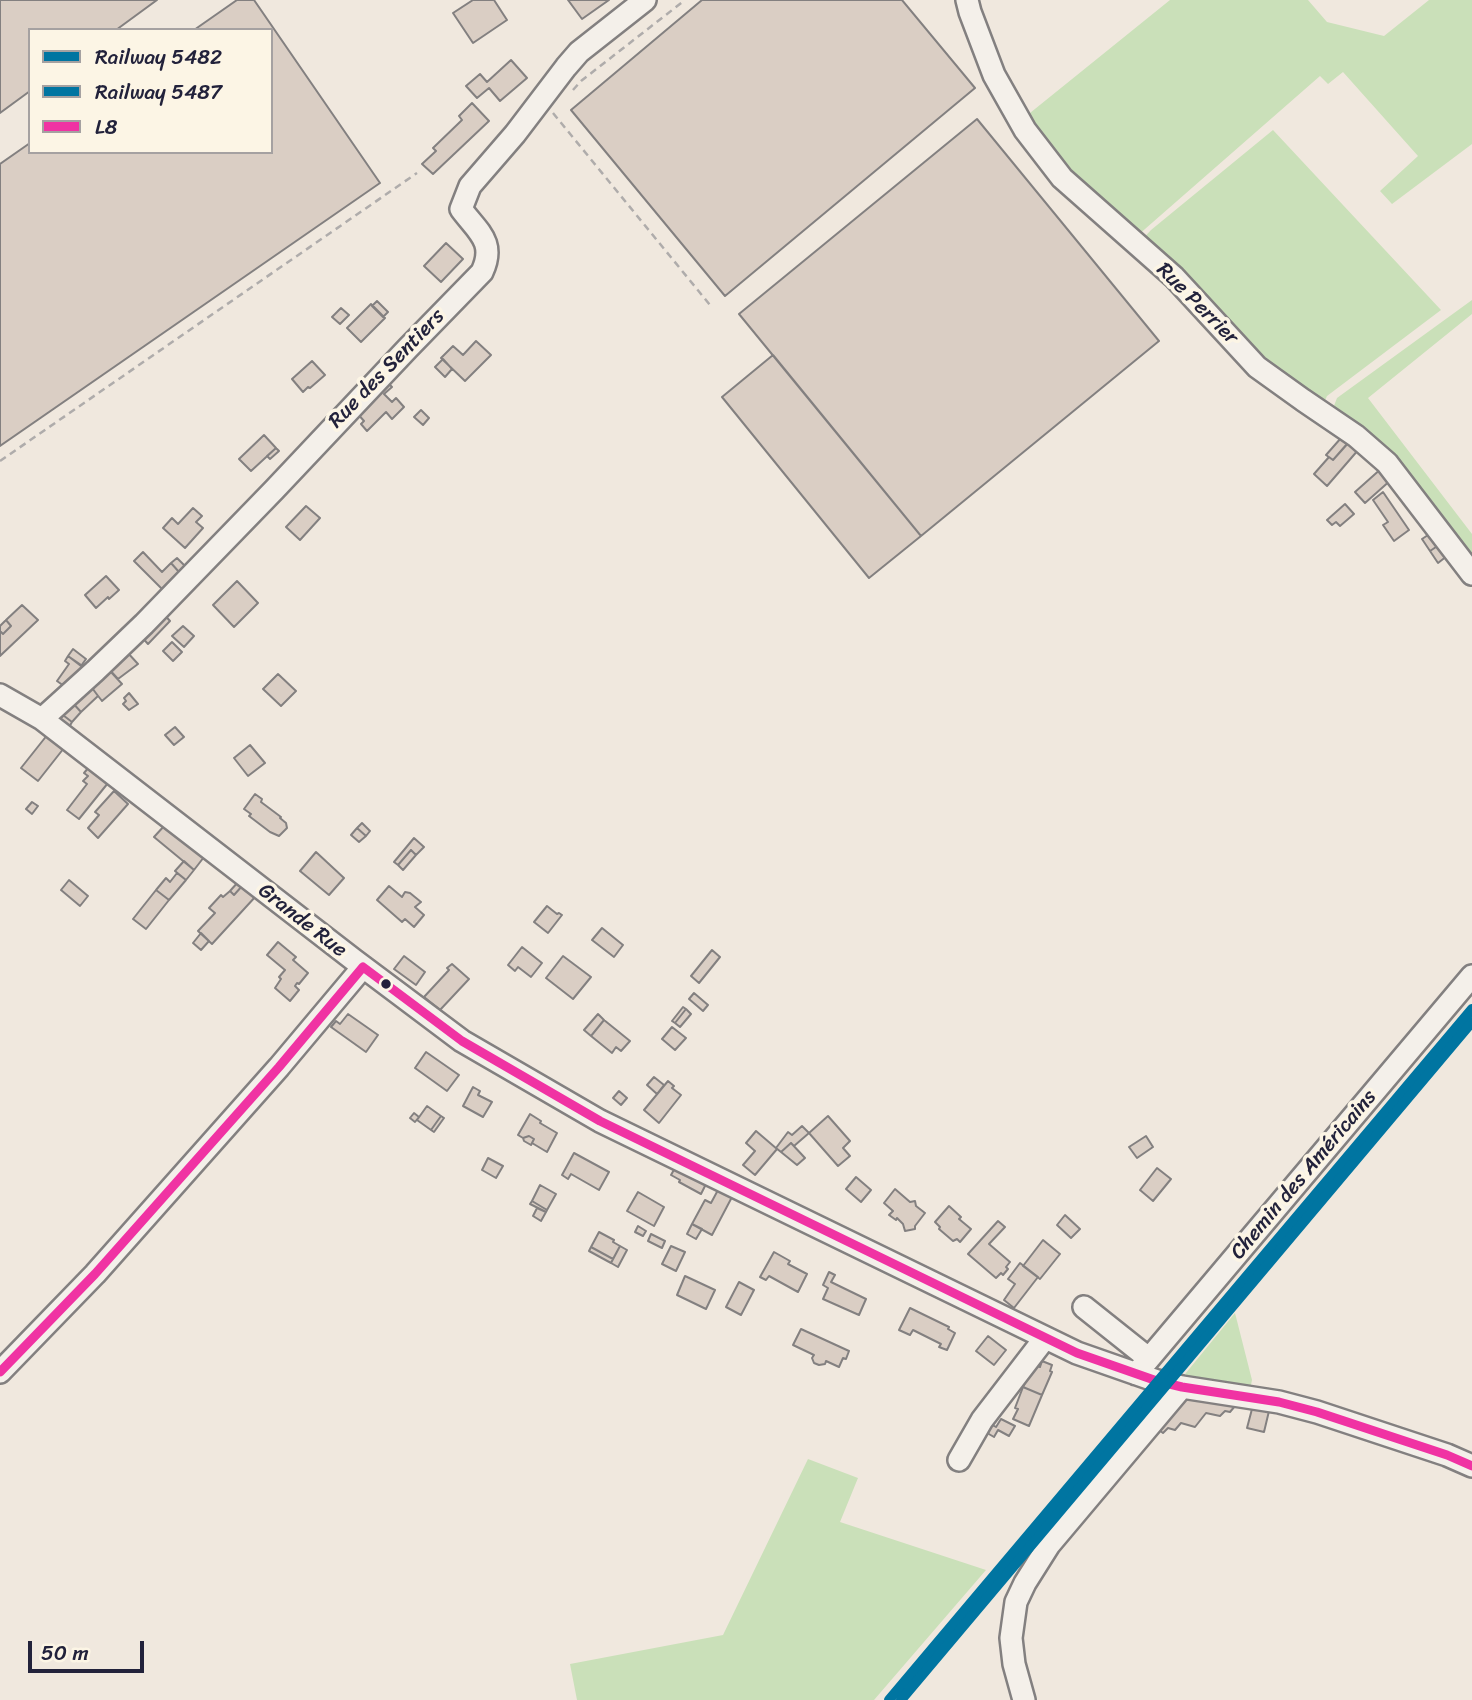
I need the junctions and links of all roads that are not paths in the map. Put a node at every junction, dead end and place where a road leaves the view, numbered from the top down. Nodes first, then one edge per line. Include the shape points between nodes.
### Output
1 (645, 0) edge
2 (967, 0) edge
3 (1472, 574) edge
4 (0, 695) edge
5 (42, 719) junction
6 (363, 967) junction
7 (1472, 976) edge
8 (1084, 1307) dead end
9 (1045, 1338) junction
10 (1142, 1366) junction
11 (0, 1372) edge
12 (1182, 1387) junction
13 (959, 1460) dead end
14 (1472, 1466) edge
15 (1024, 1700) edge

1 - 5 street, Rue des Sentiers via 579,52 470,186 461,209 487,244 482,272 144,624
2 - 3 street, Rue Perrier via 994,75 1025,130 1062,178 1174,277 1257,367 1387,463
4 - 5 street, Grande Rue
5 - 6 street, Grande Rue
6 - 9 street, Grande Rue via 462,1041 600,1121
6 - 11 street via 113,1253
7 - 10 street, Chemin des Américains
8 - 10 street
9 - 10 street, Grande Rue via 1077,1353
9 - 13 street via 982,1420
10 - 12 street, Grande Rue
12 - 14 street, Grande Rue via 1292,1405
12 - 15 street via 1049,1545 1025,1583 1016,1602 1011,1638

